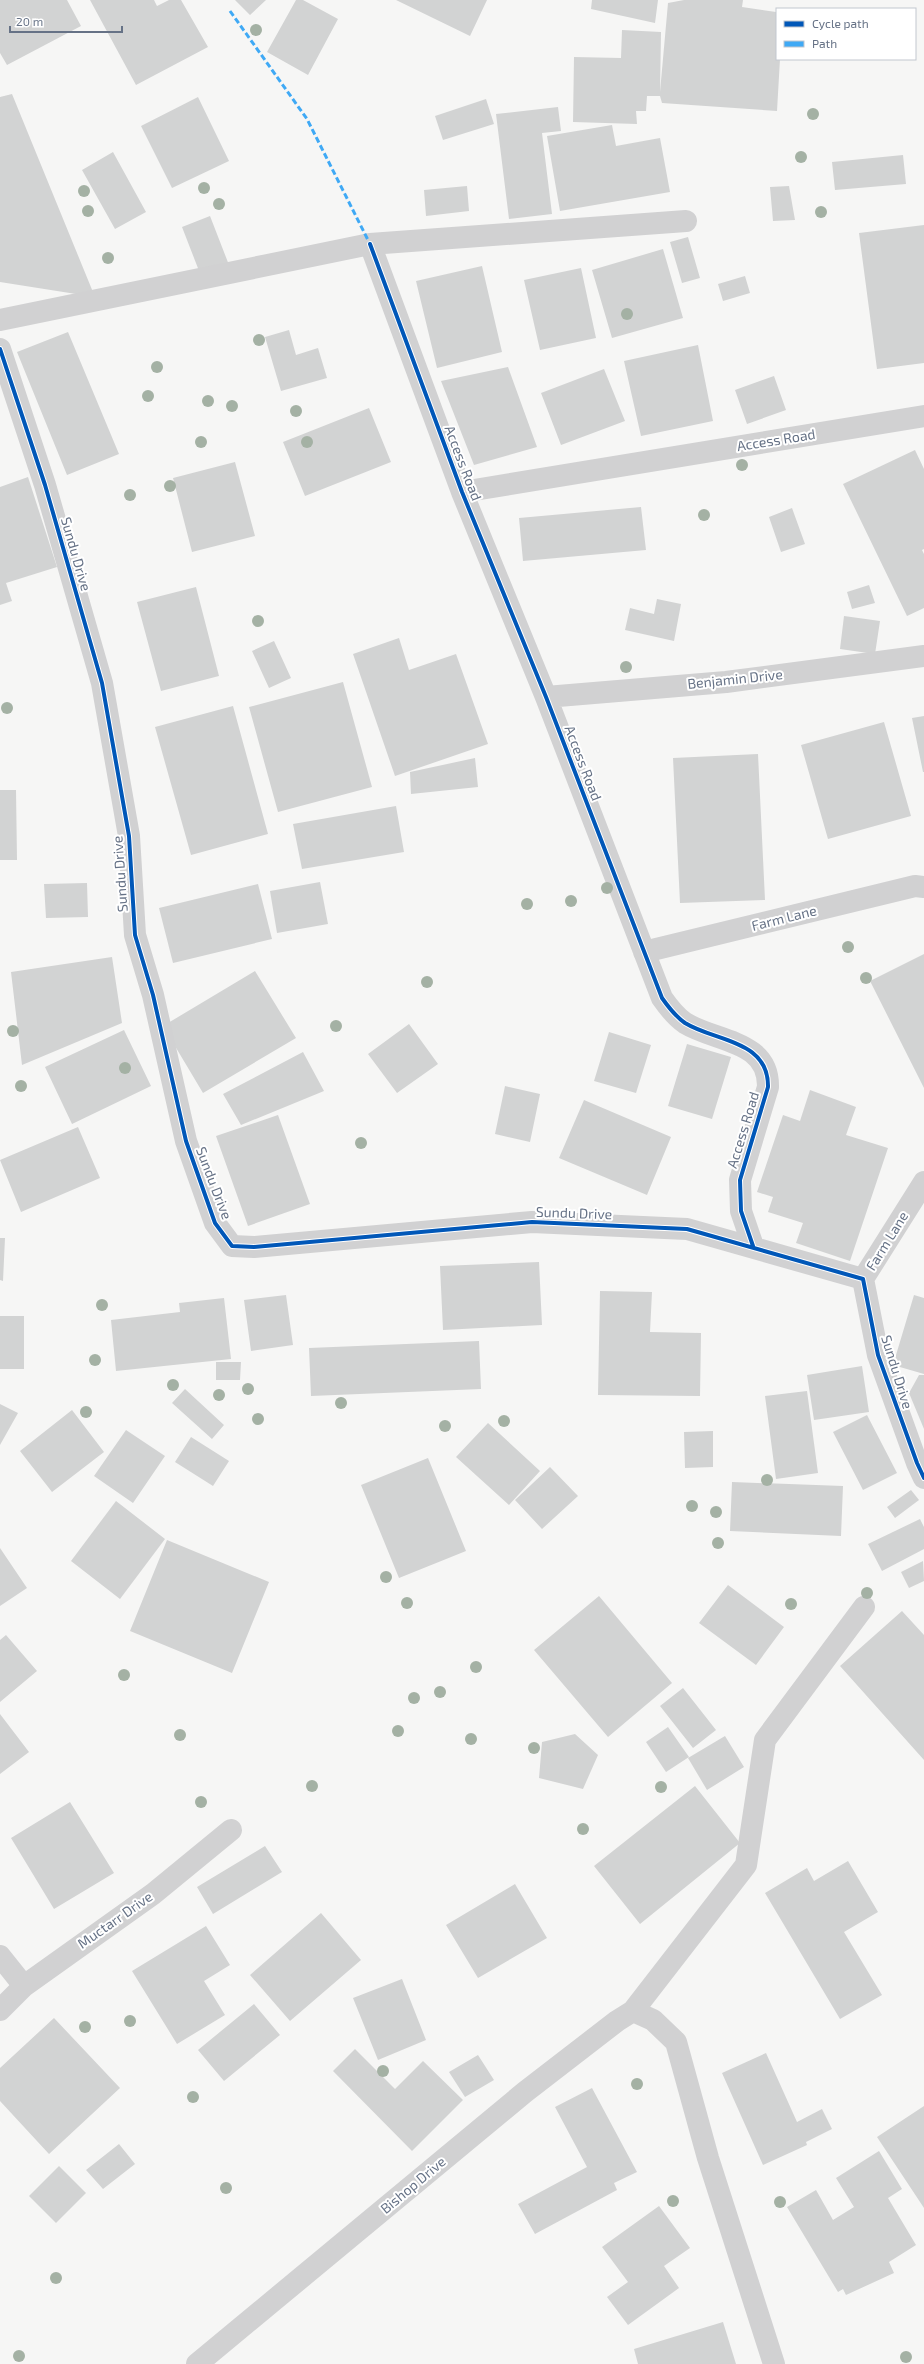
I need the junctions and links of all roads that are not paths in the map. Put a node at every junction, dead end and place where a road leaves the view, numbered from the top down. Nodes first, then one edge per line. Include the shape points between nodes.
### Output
1 (686, 221) dead end
2 (370, 244) junction
3 (0, 320) edge
4 (0, 349) edge
5 (924, 416) edge
6 (462, 492) junction
7 (924, 656) edge
8 (546, 697) junction
9 (924, 887) edge
10 (644, 952) junction
11 (924, 1182) edge
12 (753, 1246) junction
13 (863, 1279) junction
14 (924, 1478) edge
15 (864, 1607) dead end
16 (230, 1830) dead end
17 (0, 1956) edge
18 (24, 1986) junction
19 (0, 2010) edge
20 (633, 2011) junction
21 (197, 2364) edge
22 (774, 2364) edge

1 - 2 street
2 - 3 street
2 - 6 street, Access Road
4 - 12 street, Sundu Drive via 45,485 102,683 129,836 135,935 153,995 186,1141 215,1223 232,1246 254,1247 532,1222 687,1229
5 - 6 street, Access Road
6 - 8 street, Access Road
7 - 8 street, Benjamin Drive via 726,682
8 - 10 street, Access Road
9 - 10 street, Farm Lane via 915,886
10 - 12 street, Access Road via 662,998 672,1012 704,1032 748,1049 761,1059 768,1073 768,1087 740,1180 741,1211
11 - 13 street, Farm Lane
12 - 13 street, Sundu Drive
13 - 14 street, Sundu Drive via 878,1355
15 - 20 street via 765,1740 746,1864
16 - 18 street, Muctarr Drive via 153,1894
17 - 18 street
18 - 19 street, Muctarr Drive
20 - 21 street, Bishop Drive via 525,2092
20 - 22 street via 653,2020 676,2042 708,2158

